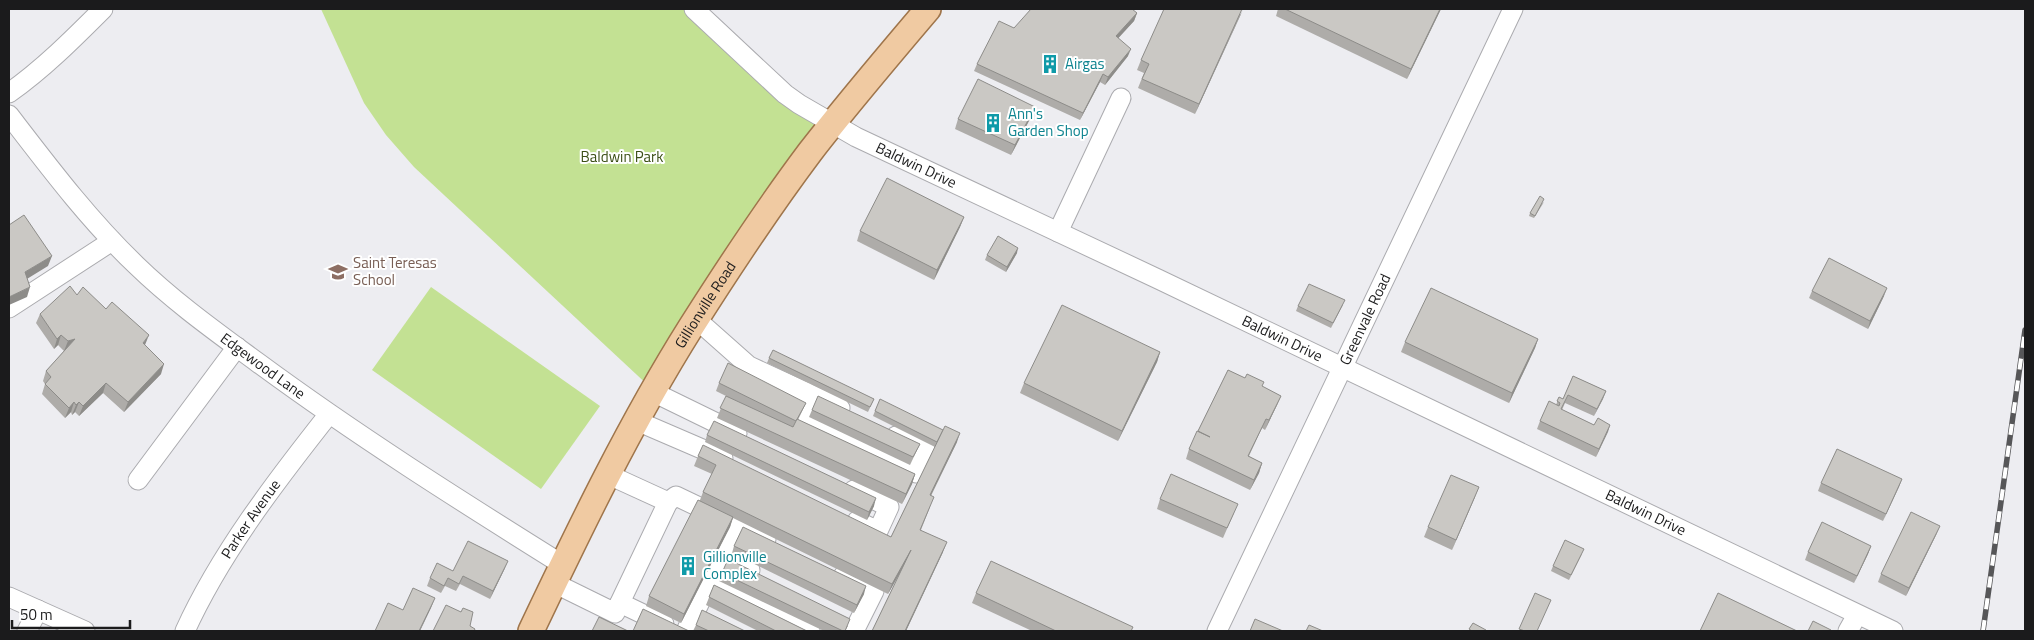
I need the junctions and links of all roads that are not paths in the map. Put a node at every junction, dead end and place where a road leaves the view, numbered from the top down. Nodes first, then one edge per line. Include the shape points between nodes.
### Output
1 (103, 9) edge
2 (694, 9) edge
3 (928, 9) edge
4 (1513, 9) edge
5 (9, 93) edge
6 (1121, 98) dead end
7 (9, 115) edge
8 (832, 124) junction
9 (1058, 232) junction
10 (112, 241) junction
11 (9, 308) edge
12 (696, 319) junction
13 (237, 347) junction
14 (1342, 368) junction
15 (653, 392) junction
16 (806, 392) junction
17 (329, 414) junction
18 (697, 414) junction
19 (858, 417) edge
20 (637, 421) junction
21 (883, 430) edge
22 (750, 439) edge
23 (683, 440) junction
24 (738, 465) edge
25 (609, 475) junction
26 (138, 480) dead end
27 (837, 482) edge
28 (668, 502) junction
29 (843, 514) edge
30 (737, 525) junction
31 (780, 546) edge
32 (722, 556) junction
33 (831, 570) edge
34 (558, 574) junction
35 (765, 577) edge
36 (709, 583) junction
37 (9, 597) edge
38 (620, 603) junction
39 (38, 610) junction
40 (841, 614) edge
41 (1857, 614) junction
42 (856, 627) edge
43 (27, 631) edge
44 (85, 631) edge
45 (184, 631) edge
46 (531, 631) edge
47 (678, 631) edge
48 (686, 631) edge
49 (810, 631) edge
50 (1217, 631) edge
51 (1848, 631) edge
52 (1893, 631) edge

1 - 5 street
2 - 8 street, Baldwin Drive via 785,94
3 - 8 main road, Gillionville Road
4 - 14 street, Greenvale Road
6 - 9 street
7 - 10 street, Edgewood Lane
8 - 9 street, Baldwin Drive
8 - 12 main road, Gillionville Road via 751,235
9 - 14 street, Baldwin Drive
10 - 11 street
10 - 13 street, Edgewood Lane via 182,307
12 - 15 main road, Gillionville Road
12 - 16 street via 749,366
13 - 17 street, Edgewood Lane
13 - 26 street
14 - 41 street, Baldwin Drive
14 - 50 street, Greenvale Road
15 - 18 street
15 - 20 main road, Gillionville Road
16 - 19 street
16 - 21 street via 806,422 916,473 926,451
17 - 34 street, Edgewood Lane
17 - 45 street, Parker Avenue via 234,542
18 - 22 street
18 - 23 street
20 - 23 street
20 - 25 main road, Gillionville Road
23 - 24 street
25 - 28 street
25 - 34 main road, Gillionville Road
27 - 29 street via 889,507 878,531
28 - 30 street via 676,496
28 - 38 street
30 - 31 street
30 - 32 street
32 - 35 street
32 - 36 street
33 - 42 street via 874,591
34 - 38 street, Edgewood Lane via 616,613
34 - 46 main road, Gillionville Road
36 - 48 street via 704,613
36 - 49 street
37 - 39 street
38 - 47 street
39 - 43 street
39 - 44 street
40 - 42 street
41 - 51 street
41 - 52 street, Baldwin Drive

